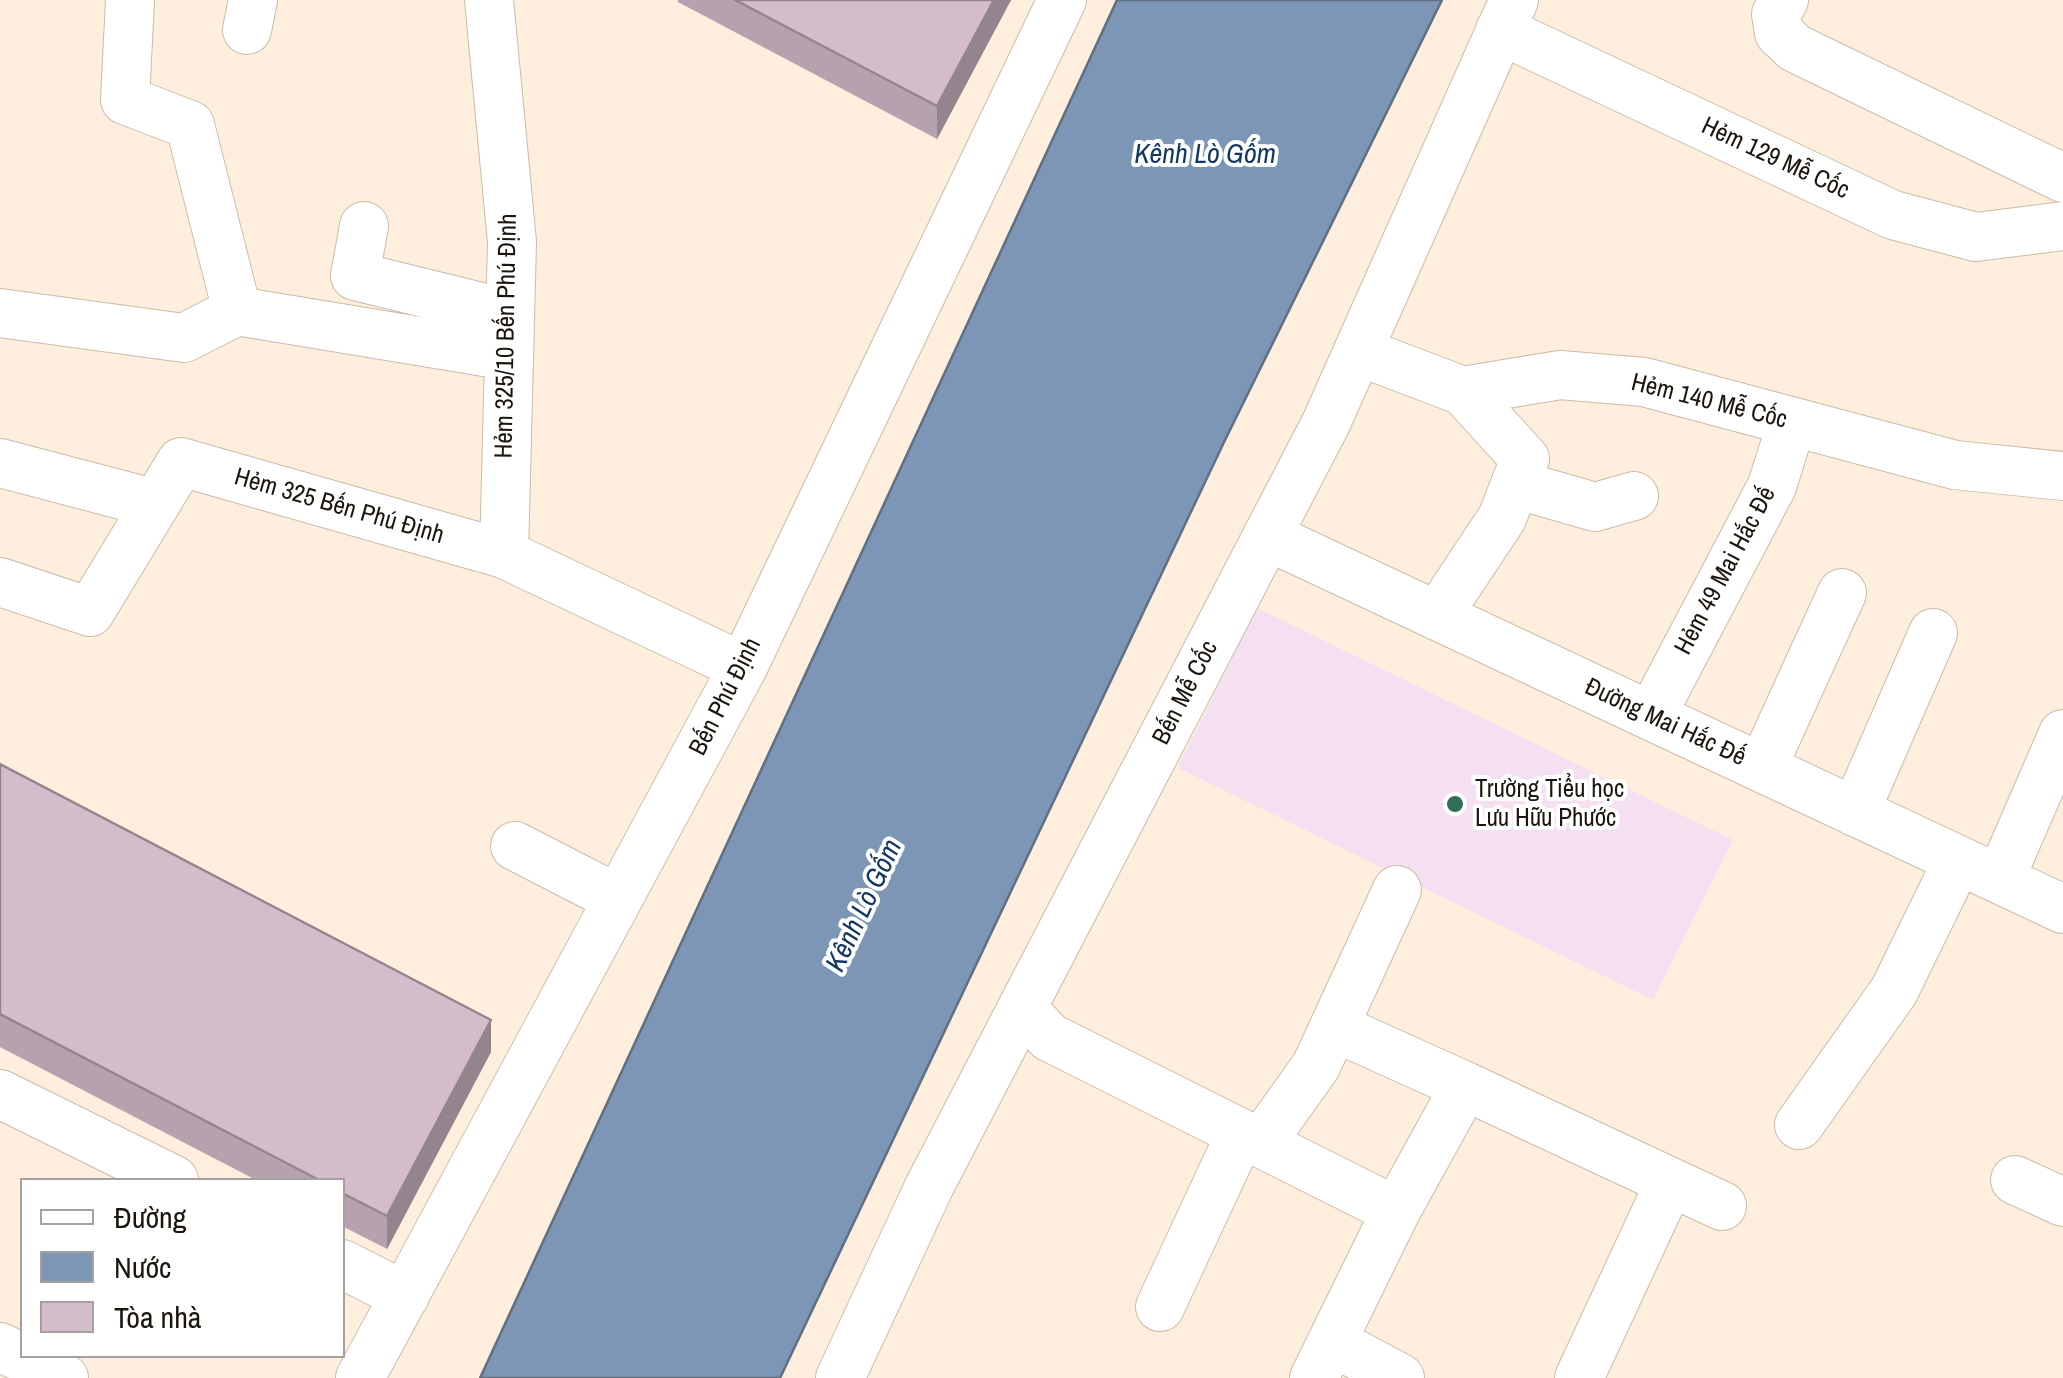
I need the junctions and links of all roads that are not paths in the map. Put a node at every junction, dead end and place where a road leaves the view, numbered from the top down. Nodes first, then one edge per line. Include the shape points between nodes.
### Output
1 (130, 0) edge
2 (489, 0) edge
3 (1062, 0) edge
4 (1784, 0) edge
5 (1507, 15) edge
6 (2063, 178) edge
7 (364, 226) dead end
8 (2063, 226) edge
9 (237, 311) junction
10 (0, 313) edge
11 (510, 335) junction
12 (1358, 351) junction
13 (1463, 391) junction
14 (1792, 422) junction
15 (0, 463) edge
16 (2063, 476) edge
17 (1515, 484) junction
18 (1634, 496) dead end
19 (156, 504) junction
20 (1267, 536) junction
21 (504, 554) junction
22 (0, 582) edge
23 (1842, 593) dead end
24 (1437, 616) junction
25 (1933, 633) dead end
26 (743, 667) junction
27 (1651, 716) junction
28 (2063, 734) edge
29 (1762, 768) junction
30 (1856, 812) junction
31 (515, 846) dead end
32 (1979, 870) junction
33 (1397, 890) dead end
34 (618, 899) junction
35 (2063, 908) edge
36 (1023, 1009) junction
37 (1334, 1028) junction
38 (1464, 1086) junction
39 (0, 1094) edge
40 (1799, 1125) dead end
41 (1251, 1138) junction
42 (170, 1178) edge
43 (2015, 1180) dead end
44 (1670, 1182) junction
45 (2063, 1202) edge
46 (1722, 1206) dead end
47 (1396, 1211) junction
48 (345, 1266) edge
49 (405, 1296) junction
50 (1160, 1307) dead end
51 (21, 1358) edge
52 (1323, 1360) edge
53 (64, 1378) edge
54 (360, 1378) edge
55 (840, 1378) edge
56 (1400, 1378) edge
57 (1579, 1378) edge

1 - 9 street via 125,100 190,125
2 - 11 street, Hẻm 325/10 Bến Phú Định via 512,242
3 - 26 street, Bến Phú Định
4 - 6 street via 1776,14 1779,33 1795,48
5 - 8 street, Hẻm 129 Mễ Cốc via 1893,215 1976,238
5 - 12 street, Bến Mễ Cốc
7 - 11 street via 355,276
9 - 10 street via 184,338
9 - 11 street
11 - 21 street, Hẻm 325/10 Bến Phú Định
12 - 13 street
12 - 20 street, Bến Mễ Cốc
13 - 14 street, Hẻm 140 Mễ Cốc via 1560,375 1644,382
13 - 17 street via 1525,459
14 - 16 street, Hẻm 140 Mễ Cốc via 1954,465
14 - 27 street, Hẻm 49 Mai Hắc Đế via 1772,486
15 - 19 street
17 - 18 street via 1595,508
17 - 24 street via 1502,518
19 - 21 street, Hẻm 325 Bến Phú Định via 182,462
19 - 22 street, Hẻm 325 Bến Phú Định via 90,612
20 - 24 street, Đường Mai Hắc Đế
20 - 36 street, Bến Mễ Cốc
21 - 26 street, Hẻm 325 Bến Phú Định
23 - 29 street
24 - 27 street, Đường Mai Hắc Đế
25 - 30 street
26 - 34 street, Bến Phú Định
27 - 29 street, Đường Mai Hắc Đế
28 - 32 street
29 - 30 street, Đường Mai Hắc Đế
30 - 32 street, Đường Mai Hắc Đế
31 - 34 street
32 - 35 street, Đường Mai Hắc Đế
32 - 40 street
33 - 37 street
34 - 49 street, Bến Phú Định
36 - 41 street via 1049,1038
36 - 55 street, Bến Mễ Cốc via 929,1186
37 - 38 street
37 - 41 street via 1316,1066
38 - 44 street
38 - 47 street
39 - 42 street
41 - 47 street
41 - 50 street
43 - 45 street
44 - 46 street
44 - 57 street
47 - 52 street
48 - 49 street
49 - 54 street, Bến Phú Định
51 - 53 street
52 - 56 street

